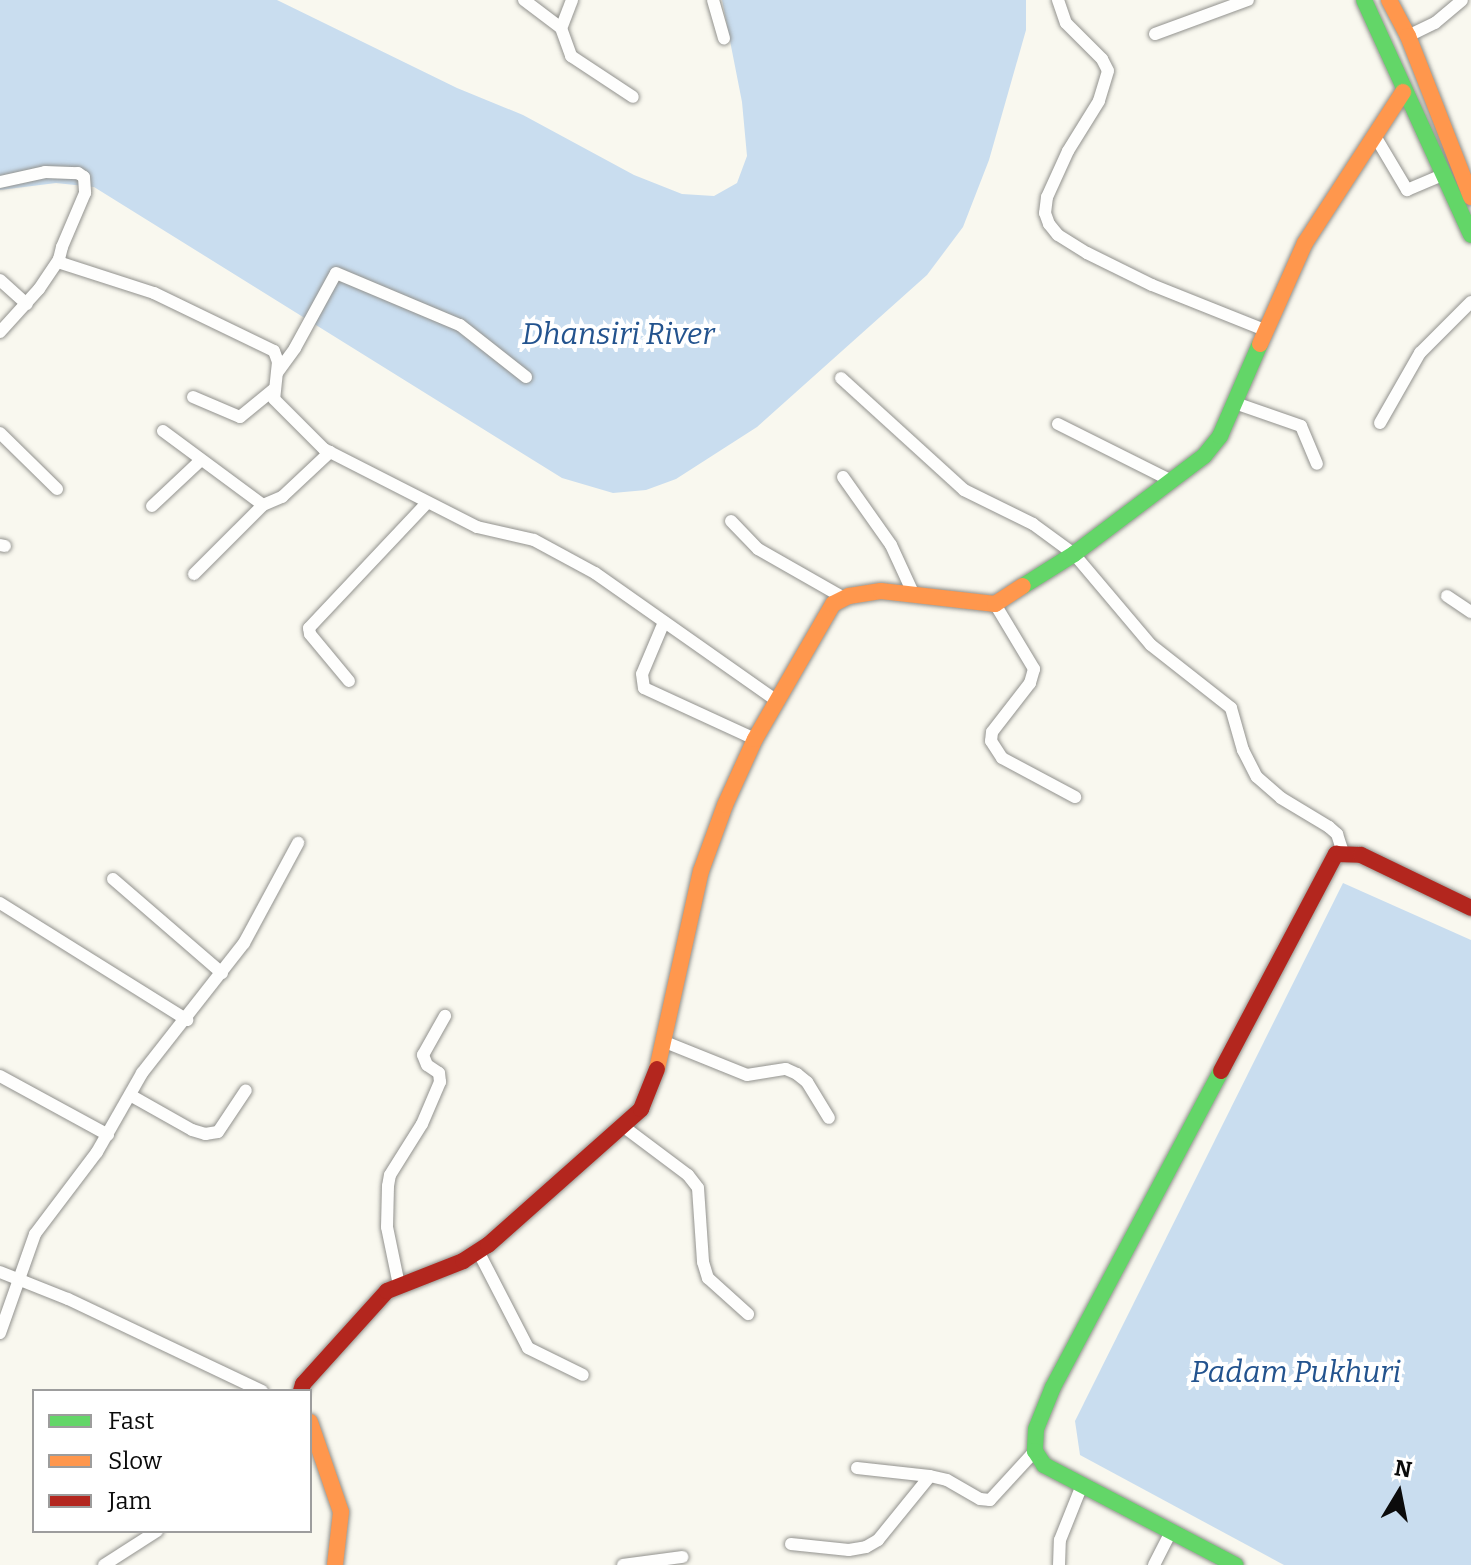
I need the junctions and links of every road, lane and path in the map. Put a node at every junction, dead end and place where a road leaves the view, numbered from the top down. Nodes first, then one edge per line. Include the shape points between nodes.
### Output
1 (524, 0) edge
2 (572, 0) edge
3 (713, 0) edge
4 (1058, 0) edge
5 (1248, 0) edge
6 (1364, 0) edge
7 (1389, 0) edge
8 (1462, 0) edge
9 (561, 28) junction
10 (1155, 34) dead end
11 (1408, 36) junction
12 (724, 38) dead end
13 (1403, 92) junction
14 (633, 97) dead end
15 (1375, 136) junction
16 (1443, 175) junction
17 (0, 182) edge
18 (1471, 197) edge
19 (1471, 235) edge
20 (59, 259) junction
21 (0, 280) edge
22 (1471, 302) edge
23 (27, 304) junction
24 (1267, 331) junction
25 (0, 332) edge
26 (277, 373) junction
27 (526, 377) dead end
28 (841, 378) dead end
29 (273, 390) junction
30 (193, 397) dead end
31 (1235, 403) junction
32 (1380, 423) dead end
33 (1058, 424) dead end
34 (163, 431) dead end
35 (0, 433) edge
36 (330, 452) junction
37 (201, 460) junction
38 (1317, 464) dead end
39 (843, 477) dead end
40 (1172, 481) junction
41 (57, 489) dead end
42 (427, 503) junction
43 (263, 505) junction
44 (152, 506) dead end
45 (731, 521) dead end
46 (1074, 554) junction
47 (194, 574) dead end
48 (914, 595) junction
49 (1447, 596) dead end
50 (844, 598) junction
51 (995, 604) junction
52 (1471, 612) edge
53 (664, 622) junction
54 (349, 681) dead end
55 (776, 700) junction
56 (755, 739) junction
57 (1075, 797) dead end
58 (298, 843) dead end
59 (1343, 852) junction
60 (113, 879) dead end
61 (0, 903) edge
62 (1471, 908) edge
63 (222, 973) junction
64 (445, 1016) dead end
65 (187, 1020) junction
66 (665, 1042) junction
67 (0, 1076) edge
68 (246, 1090) dead end
69 (130, 1095) junction
70 (829, 1118) dead end
71 (624, 1127) junction
72 (108, 1135) junction
73 (478, 1251) junction
74 (0, 1272) edge
75 (21, 1278) junction
76 (399, 1285) junction
77 (748, 1314) dead end
78 (0, 1333) edge
79 (583, 1375) dead end
80 (258, 1389) edge
81 (302, 1389) edge
82 (312, 1428) edge
83 (1035, 1451) junction
84 (857, 1468) dead end
85 (930, 1476) junction
86 (1082, 1485) junction
87 (1171, 1531) junction
88 (154, 1533) edge
89 (791, 1544) dead end
90 (682, 1557) dead end
91 (104, 1565) edge
92 (335, 1565) edge
93 (623, 1565) edge
94 (1059, 1565) edge
95 (1154, 1565) edge
96 (1235, 1565) edge

1 - 9 street
2 - 9 street
3 - 12 street
4 - 24 street via 1066,23 1108,71 1099,101 1047,197 1049,224 1077,247 1152,285
5 - 10 street
6 - 13 street
7 - 11 street
8 - 11 street via 1435,23
9 - 14 street via 571,56
11 - 18 street
13 - 15 street
13 - 16 street
15 - 16 street via 1407,190
15 - 24 street via 1305,243
16 - 19 street
17 - 20 street via 45,172 84,177 85,193
20 - 23 street
20 - 26 street via 154,293 274,351
21 - 23 street
22 - 32 street via 1420,353
23 - 25 street
24 - 31 street
26 - 27 street via 336,273 460,325
26 - 29 street
28 - 46 street via 964,490 1033,524
29 - 30 street via 240,417
29 - 36 street via 282,408
31 - 38 street via 1301,426
31 - 40 street via 1204,456
33 - 40 street
34 - 37 street
35 - 41 street
36 - 42 street
36 - 43 street via 282,497
37 - 43 street
37 - 44 street
39 - 48 street via 891,545
40 - 46 street
42 - 53 street via 488,532 524,537 550,548
42 - 54 street via 309,628
43 - 47 street
45 - 50 street via 758,549
46 - 51 street
46 - 59 street via 1151,645 1231,708 1257,777 1329,827
48 - 50 street via 881,591
48 - 51 street
49 - 52 street
50 - 55 street via 822,618
51 - 57 street via 1034,669 1025,692 992,732 991,741 1002,758
53 - 55 street
53 - 56 street via 642,674 644,688
55 - 56 street
56 - 66 street via 701,871
58 - 63 street
59 - 62 street via 1361,855
59 - 83 street via 1332,860 1265,982 1053,1387 1036,1429
60 - 63 street
61 - 65 street
63 - 65 street
64 - 76 street via 423,1055 440,1082 388,1186 387,1227
65 - 69 street
66 - 70 street via 747,1075 786,1069 797,1074
66 - 71 street via 649,1096
67 - 72 street
68 - 69 street via 218,1132 205,1134
69 - 72 street
71 - 73 street
71 - 77 street via 698,1188 708,1278
72 - 75 street via 35,1234
73 - 76 street
73 - 79 street via 528,1348
74 - 75 street
75 - 78 street
75 - 80 street
76 - 81 street via 382,1296
82 - 92 street via 341,1512
83 - 85 street via 990,1500
83 - 86 street via 1044,1465
84 - 85 street
85 - 89 street via 878,1540 866,1547
86 - 87 street
86 - 94 street via 1060,1540
87 - 95 street
87 - 96 street
88 - 91 street
90 - 93 street

